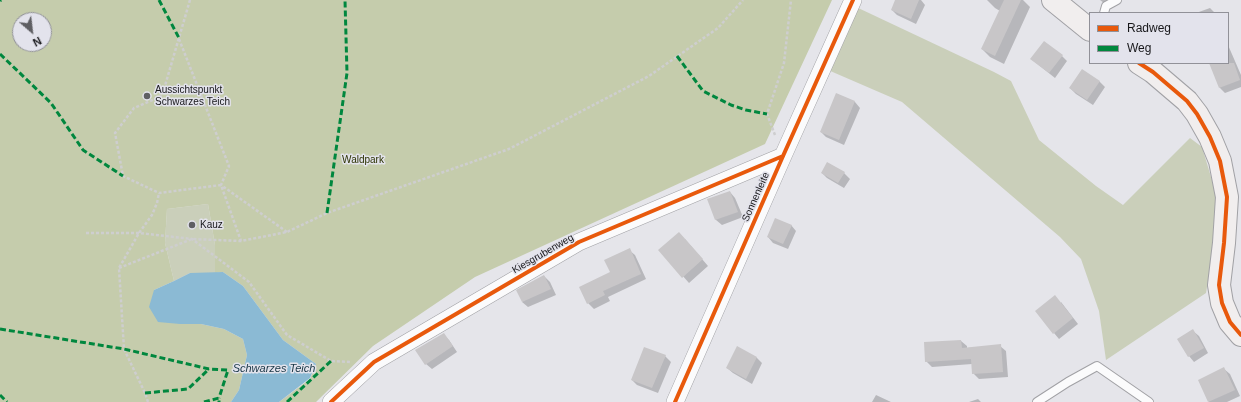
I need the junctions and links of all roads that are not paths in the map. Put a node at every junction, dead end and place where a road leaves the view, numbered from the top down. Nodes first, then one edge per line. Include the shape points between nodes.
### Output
1 (853, 0) edge
2 (1053, 0) edge
3 (1117, 0) edge
4 (1104, 12) edge
5 (1089, 29) edge
6 (1150, 66) edge
7 (783, 156) junction
8 (1241, 335) edge
9 (331, 402) edge
10 (675, 402) edge
11 (1037, 402) edge
12 (1149, 402) edge

1 - 7 street, Sonnenleite
2 - 5 street
3 - 4 lane via 1106,6
6 - 8 street via 1197,114 1220,161 1227,197 1219,285 1222,303 1230,322
7 - 9 street, Kiesgrubenweg via 579,242 374,362
7 - 10 street, Sonnenleite
11 - 12 lane via 1097,366

